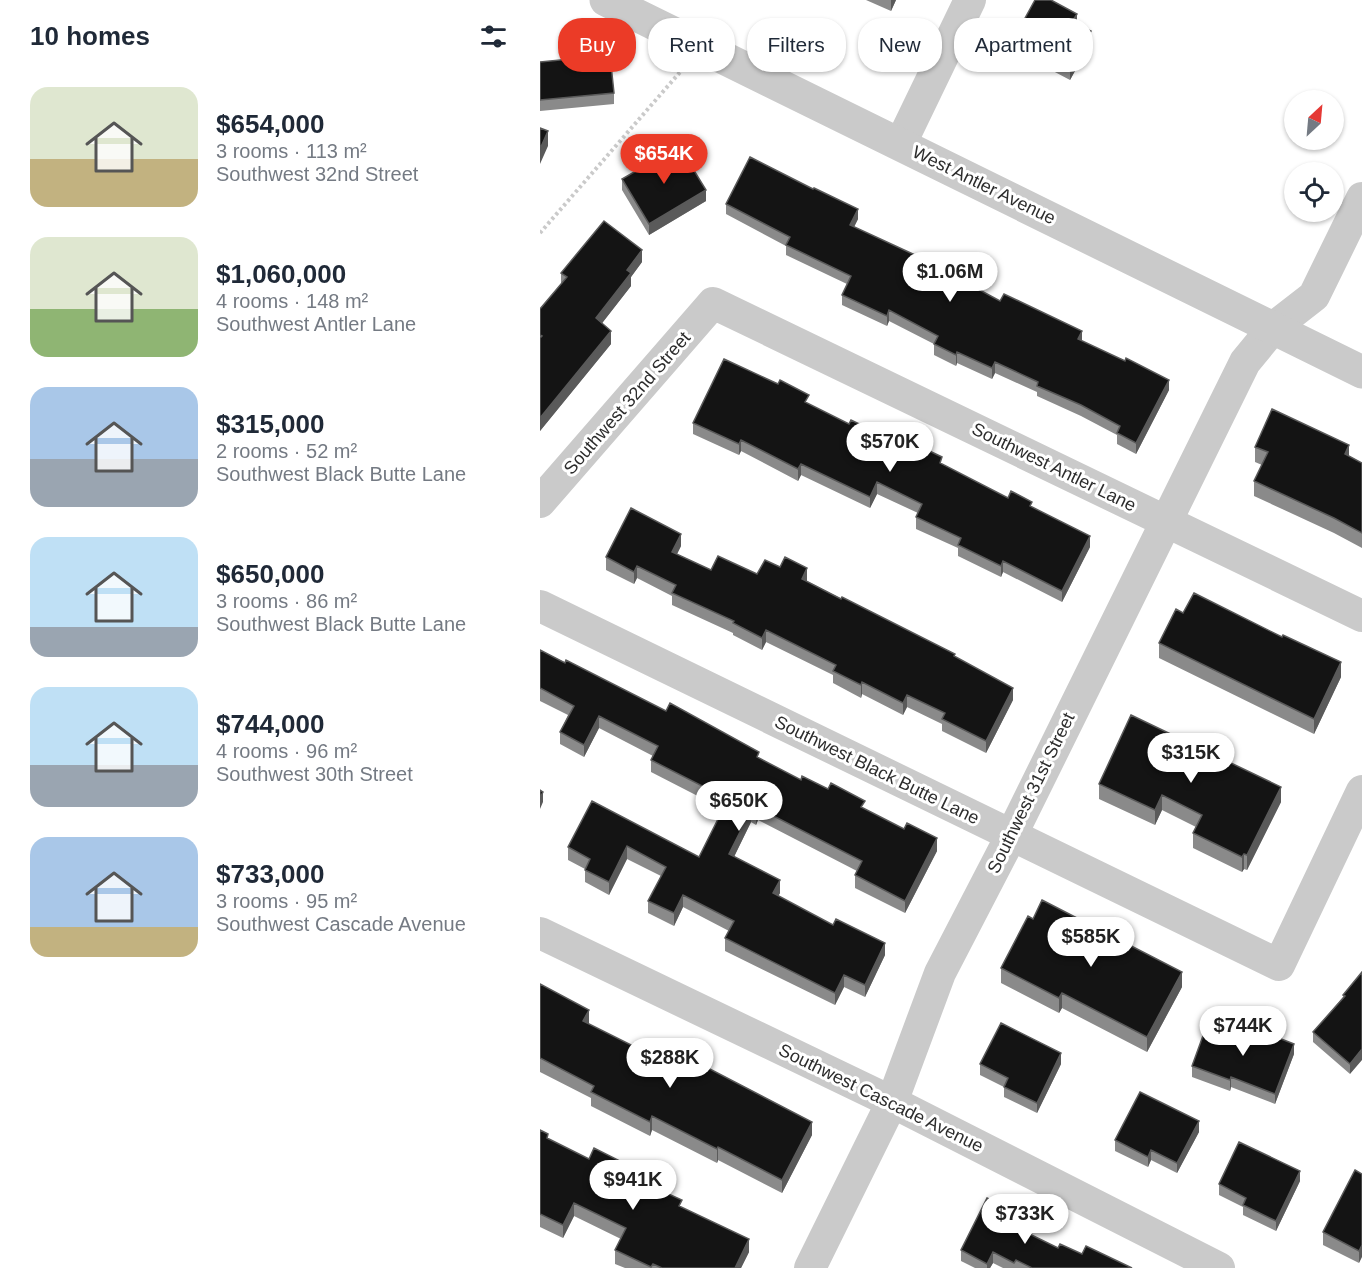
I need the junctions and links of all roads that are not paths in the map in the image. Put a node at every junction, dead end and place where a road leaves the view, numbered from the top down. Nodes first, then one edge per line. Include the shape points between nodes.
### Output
1 (606, 0) edge
2 (970, 0) edge
3 (900, 143) junction
4 (1362, 198) edge
5 (713, 303) joint
6 (1273, 328) junction
7 (1362, 372) edge
8 (540, 502) edge
9 (1166, 520) junction
10 (540, 606) edge
11 (1362, 616) edge
12 (1362, 791) edge
13 (1011, 836) junction
14 (540, 933) edge
15 (892, 1102) junction
16 (810, 1268) edge
17 (1219, 1268) edge

1 - 3 street, West Antler Avenue
2 - 3 street
3 - 6 street, West Antler Avenue
4 - 6 street, Southwest 31st Street via 1314,296
5 - 8 street, Southwest 32nd Street
5 - 9 street, Southwest Antler Lane
6 - 7 street, West Antler Avenue
6 - 9 street, Southwest 31st Street via 1245,362
9 - 11 street, Southwest Antler Lane
9 - 13 street, Southwest 31st Street
10 - 13 street, Southwest Black Butte Lane
12 - 13 street, Southwest Black Butte Lane via 1279,965
13 - 15 street, Southwest 31st Street via 940,973
14 - 15 street, Southwest Cascade Avenue
15 - 16 street, Southwest 31st Street
15 - 17 street, Southwest Cascade Avenue

